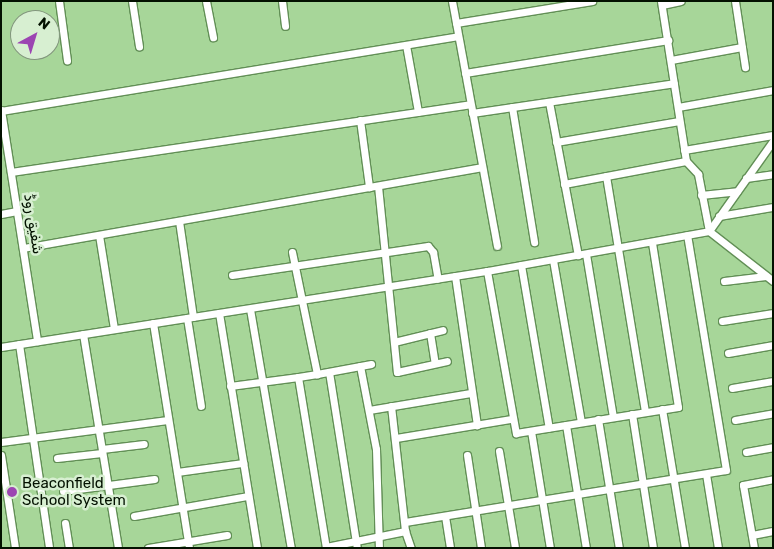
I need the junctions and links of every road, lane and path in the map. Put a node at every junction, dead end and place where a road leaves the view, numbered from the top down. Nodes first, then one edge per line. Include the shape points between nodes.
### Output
1 (59, 1) edge
2 (132, 1) edge
3 (206, 1) edge
4 (282, 1) edge
5 (452, 1) edge
6 (592, 1) edge
7 (681, 1) edge
8 (735, 1) edge
9 (662, 3) edge
10 (456, 23) junction
11 (285, 26) dead end
12 (458, 36) junction
13 (213, 37) dead end
14 (668, 40) junction
15 (406, 45) junction
16 (139, 46) dead end
17 (742, 47) junction
18 (67, 60) dead end
19 (671, 60) junction
20 (745, 67) dead end
21 (465, 73) junction
22 (674, 83) junction
23 (773, 90) edge
24 (549, 102) junction
25 (470, 104) junction
26 (512, 107) junction
27 (678, 107) junction
28 (1, 110) edge
29 (418, 112) junction
30 (472, 113) junction
31 (360, 120) junction
32 (679, 121) junction
33 (773, 135) edge
34 (4, 140) edge
35 (773, 141) edge
36 (556, 142) junction
37 (684, 150) junction
38 (686, 161) junction
39 (482, 167) junction
40 (11, 172) junction
41 (773, 174) edge
42 (606, 176) junction
43 (746, 178) junction
44 (564, 184) junction
45 (378, 186) junction
46 (368, 187) junction
47 (737, 191) junction
48 (701, 195) junction
49 (773, 207) edge
50 (17, 211) junction
51 (1, 214) edge
52 (719, 216) junction
53 (179, 221) junction
54 (709, 231) junction
55 (99, 235) junction
56 (687, 235) junction
57 (534, 242) dead end
58 (652, 242) junction
59 (497, 246) dead end
60 (23, 248) junction
61 (617, 248) junction
62 (292, 252) dead end
63 (385, 253) junction
64 (582, 254) junction
65 (553, 260) junction
66 (521, 265) junction
67 (295, 267) junction
68 (487, 271) junction
69 (232, 275) dead end
70 (455, 276) junction
71 (766, 276) junction
72 (438, 279) junction
73 (773, 281) edge
74 (724, 282) dead end
75 (388, 287) junction
76 (301, 302) junction
77 (250, 309) junction
78 (219, 312) junction
79 (773, 313) edge
80 (190, 317) junction
81 (722, 321) dead end
82 (153, 323) junction
83 (114, 329) junction
84 (443, 330) dead end
85 (430, 333) junction
86 (83, 334) junction
87 (37, 342) junction
88 (394, 342) junction
89 (19, 344) junction
90 (773, 345) edge
91 (1, 347) edge
92 (728, 353) dead end
93 (447, 361) dead end
94 (371, 364) dead end
95 (435, 364) junction
96 (360, 366) junction
97 (329, 372) junction
98 (317, 374) junction
99 (298, 377) junction
100 (773, 380) edge
101 (263, 381) junction
102 (230, 386) junction
103 (732, 388) dead end
104 (471, 393) junction
105 (201, 406) dead end
106 (391, 406) junction
107 (662, 409) junction
108 (369, 410) junction
109 (645, 412) junction
110 (773, 413) edge
111 (632, 414) junction
112 (613, 417) junction
113 (512, 419) junction
114 (168, 420) junction
115 (598, 420) junction
116 (734, 420) dead end
117 (581, 422) junction
118 (566, 425) junction
119 (477, 426) junction
120 (549, 428) junction
121 (98, 429) junction
122 (531, 431) junction
123 (33, 438) junction
124 (396, 438) junction
125 (1, 442) edge
126 (144, 444) dead end
127 (773, 447) edge
128 (102, 451) junction
129 (500, 451) dead end
130 (746, 452) dead end
131 (1, 455) edge
132 (467, 455) dead end
133 (57, 458) dead end
134 (243, 463) junction
135 (177, 472) junction
136 (706, 474) junction
137 (673, 478) junction
138 (154, 479) dead end
139 (773, 479) edge
140 (108, 484) junction
141 (643, 484) junction
142 (610, 490) junction
143 (63, 491) dead end
144 (578, 495) junction
145 (248, 496) junction
146 (543, 500) junction
147 (509, 506) junction
148 (183, 508) junction
149 (474, 511) junction
150 (134, 516) dead end
151 (445, 516) junction
152 (405, 522) junction
153 (65, 523) dead end
154 (405, 531) junction
155 (773, 532) edge
156 (227, 535) dead end
157 (752, 535) junction
158 (379, 538) junction
159 (189, 544) edge
160 (357, 545) edge
161 (15, 548) edge
162 (49, 548) edge
163 (69, 548) edge
164 (118, 548) edge
165 (148, 548) edge
166 (257, 548) edge
167 (291, 548) edge
168 (326, 548) edge
169 (379, 548) edge
170 (411, 548) edge
171 (450, 548) edge
172 (481, 548) edge
173 (515, 548) edge
174 (550, 548) edge
175 (586, 548) edge
176 (619, 548) edge
177 (652, 548) edge
178 (685, 548) edge
179 (718, 548) edge
180 (754, 548) edge

1 - 18 street
2 - 16 street
3 - 13 street
4 - 11 street
5 - 10 street
6 - 10 street
7 - 9 street
8 - 17 street
9 - 14 street
10 - 12 street
12 - 15 street
12 - 21 street
14 - 19 street
14 - 21 street
15 - 28 street
15 - 29 street
17 - 19 street
17 - 20 street
19 - 22 street
21 - 25 street
22 - 24 street
22 - 27 street
23 - 27 street
24 - 26 street
24 - 36 street
25 - 29 street
25 - 30 street
26 - 30 street
26 - 57 street
27 - 32 street
28 - 34 street, شفیق روڈ
29 - 31 street
30 - 39 street
31 - 40 street
31 - 46 street
32 - 36 street
32 - 37 street
33 - 37 street
34 - 40 street, شفیق روڈ
35 - 43 street
36 - 44 street
37 - 38 street
38 - 42 street
38 - 48 street via 698,174
39 - 45 street
39 - 59 street
40 - 50 street, شفیق روڈ
41 - 43 street
42 - 44 street
42 - 61 street
43 - 47 street
44 - 64 street
45 - 46 street
45 - 63 street
46 - 53 street
47 - 48 street
47 - 52 street
48 - 54 street
49 - 52 street
50 - 51 street
50 - 60 street, شفیق روڈ
52 - 54 street
53 - 55 street
53 - 80 street
54 - 56 street
54 - 71 street
55 - 60 street
55 - 83 street
56 - 58 street
56 - 136 street via 726,470
58 - 61 street
58 - 107 street via 679,404
60 - 87 street, شفیق روڈ
61 - 64 street
61 - 109 street
62 - 67 street
63 - 67 street
63 - 72 street via 428,246 433,252
63 - 75 street
64 - 65 street
64 - 112 street
65 - 66 street
65 - 117 street
66 - 68 street
66 - 120 street
67 - 69 street
67 - 76 street
68 - 70 street
68 - 113 street
70 - 72 street
70 - 104 street
71 - 73 street
71 - 74 street
72 - 75 street
75 - 76 street
75 - 88 street
76 - 77 street
76 - 98 street
77 - 78 street
77 - 101 street
78 - 80 street
78 - 102 street
79 - 81 street
80 - 82 street
80 - 105 street
82 - 83 street
82 - 114 street
83 - 86 street
84 - 85 street
85 - 88 street
85 - 95 street
86 - 87 street
86 - 121 street
87 - 89 street
88 - 95 street via 397,372
89 - 91 street
89 - 123 street
90 - 92 street
93 - 95 street
94 - 96 street
96 - 97 street
96 - 108 street
97 - 98 street
97 - 160 street
98 - 99 street
99 - 101 street
99 - 168 street
100 - 103 street
101 - 102 street
101 - 167 street
102 - 134 street
104 - 106 street
104 - 119 street
106 - 108 street
106 - 124 street
107 - 109 street
107 - 137 street
108 - 158 street via 376,450
109 - 111 street
110 - 116 street
111 - 112 street
111 - 141 street
112 - 115 street
113 - 119 street
113 - 122 street via 516,433
114 - 121 street
114 - 135 street
115 - 117 street
115 - 142 street
117 - 118 street
118 - 120 street
118 - 144 street
119 - 124 street
120 - 122 street
121 - 123 street
121 - 128 street
122 - 146 street
123 - 125 street
123 - 162 street
124 - 152 street
126 - 128 street
127 - 130 street
128 - 133 street
128 - 140 street
129 - 147 street
131 - 161 street
132 - 149 street
134 - 135 street
134 - 145 street
135 - 148 street
136 - 137 street
136 - 179 street
137 - 141 street
137 - 178 street
138 - 140 street
139 - 157 street via 743,485
140 - 143 street
140 - 164 street
141 - 142 street
141 - 177 street
142 - 144 street
142 - 176 street
144 - 146 street
144 - 175 street
145 - 148 street
145 - 166 street
146 - 147 street
146 - 174 street
147 - 149 street
147 - 173 street
148 - 150 street
148 - 159 street
149 - 151 street
149 - 172 street
151 - 152 street
151 - 171 street
152 - 154 street
153 - 163 street
154 - 158 street
154 - 170 street
155 - 157 street
156 - 159 street
157 - 180 street
158 - 160 street
158 - 169 street
159 - 165 street
160 - 168 street

